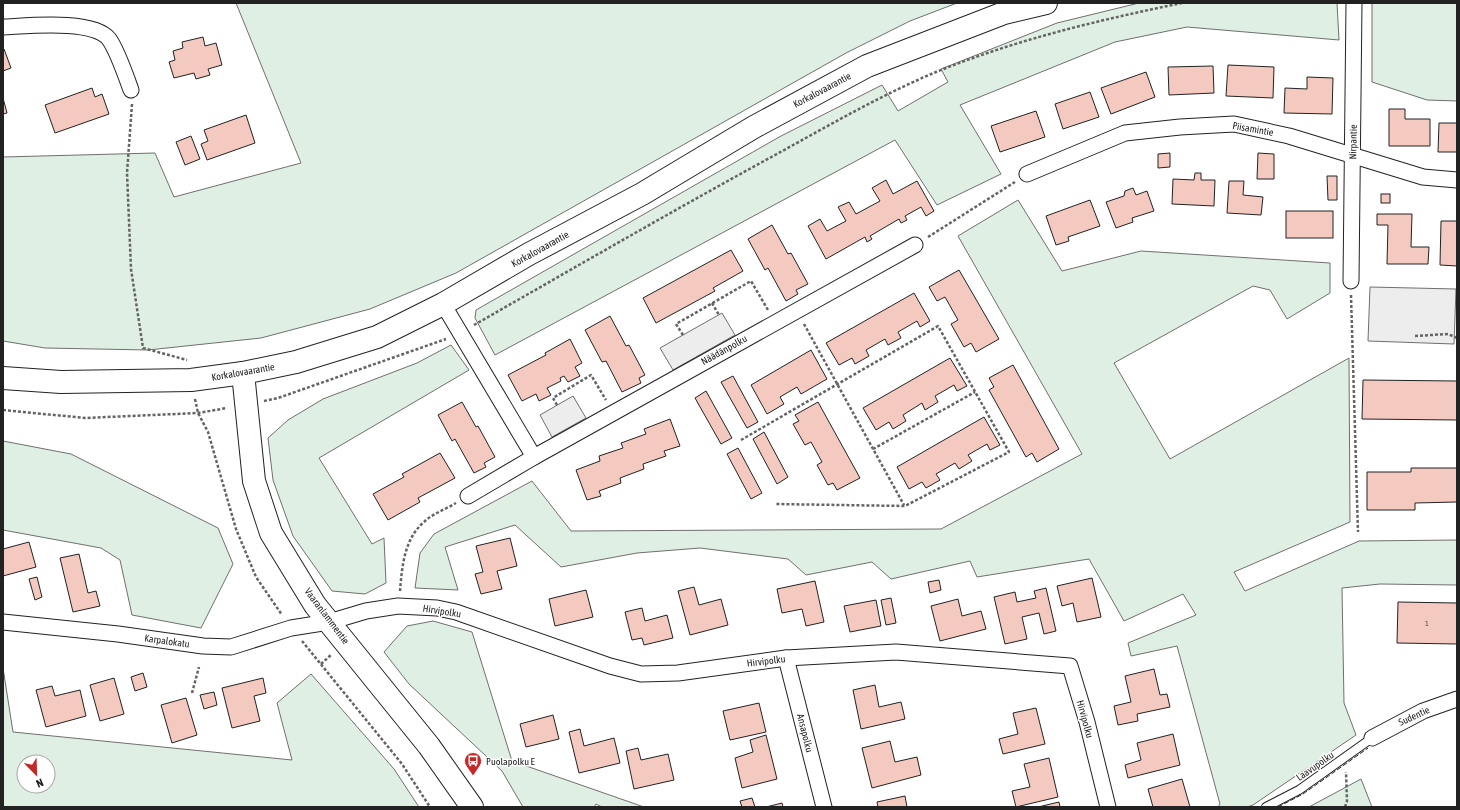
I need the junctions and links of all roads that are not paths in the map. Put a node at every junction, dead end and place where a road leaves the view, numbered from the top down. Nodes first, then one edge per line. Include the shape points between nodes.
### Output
1 (1046, 3) edge
2 (1354, 3) edge
3 (3, 27) edge
4 (131, 90) road end
5 (1353, 155) junction
6 (1027, 174) road end
7 (1457, 180) edge
8 (915, 245) road end
9 (1351, 282) road end
10 (443, 304) junction
11 (243, 373) junction
12 (3, 378) edge
13 (534, 457) junction
14 (468, 496) road end
15 (3, 622) edge
16 (329, 622) junction
17 (786, 658) junction
18 (1457, 699) edge
19 (1372, 738) joint
20 (472, 807) edge
21 (824, 807) edge
22 (1108, 807) edge
23 (1266, 807) edge

1 - 10 street, Korkalovaarantie via 1004,13 867,66 754,127 642,194 529,254
2 - 5 street, Nirpantie
3 - 4 street via 74,25 102,32 110,40
5 - 6 street, Piisamintie via 1289,136 1234,124 1180,127 1125,133
5 - 7 street, Piisamintie via 1423,177
5 - 9 street, Nirpantie
8 - 13 street, Näädänpolku
10 - 11 street, Korkalovaarantie via 377,337 296,362
10 - 13 street
11 - 12 street, Korkalovaarantie via 191,380 61,382
11 - 16 street, Vaaranlammentie via 254,481 270,532
13 - 14 street, Näädänpolku
15 - 16 street, Karpalokatu via 202,646 231,647 291,628
16 - 17 street, Hirvipolku via 366,611 398,606 437,608 456,612 610,666 641,674 678,673
16 - 20 street, Vaaranlammentie via 429,746
17 - 21 street, Ansapolku
17 - 22 street, Hirvipolku via 896,652 1070,666
18 - 19 street, Sudentie via 1423,711
19 - 23 lane, Laavupolku via 1299,790

